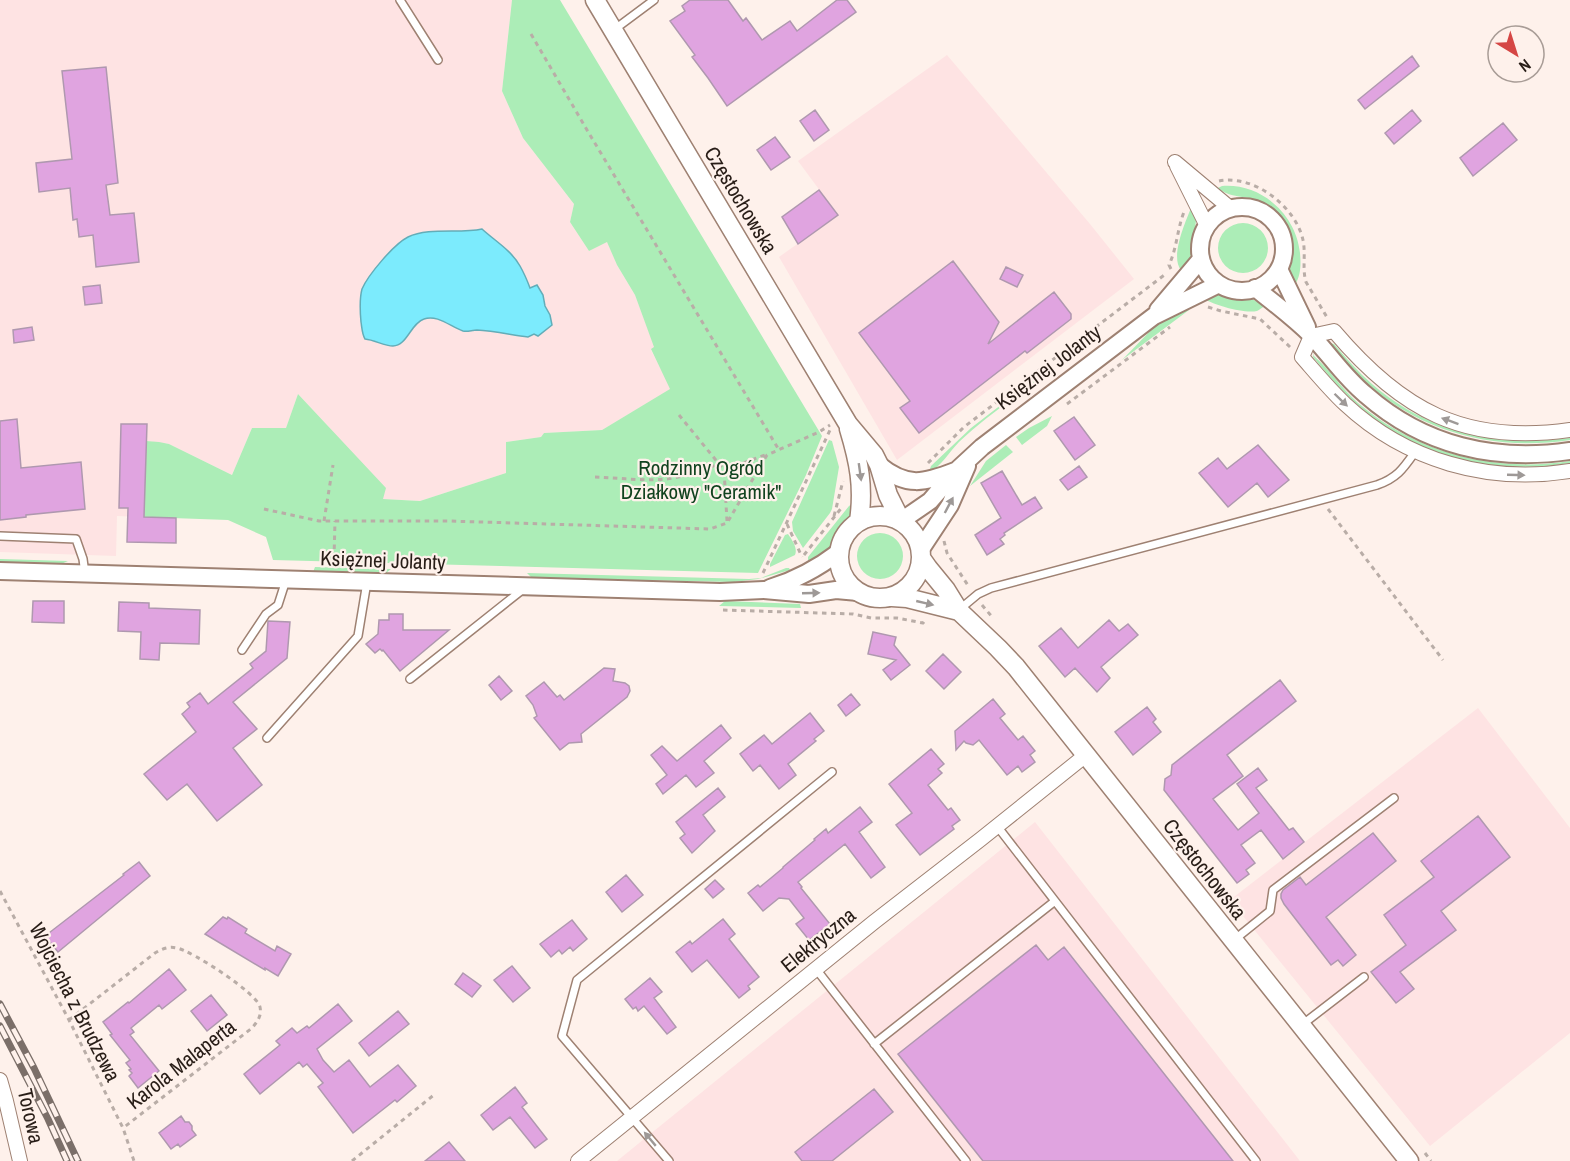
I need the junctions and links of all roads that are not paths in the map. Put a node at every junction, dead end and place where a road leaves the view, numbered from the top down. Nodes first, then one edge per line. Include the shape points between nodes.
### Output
1 (400, 0) edge
2 (595, 0) edge
3 (654, 0) edge
4 (614, 31) junction
5 (438, 60) dead end
6 (1230, 208) junction
7 (1207, 226) junction
8 (1201, 259) junction
9 (1279, 269) junction
10 (1219, 284) junction
11 (1255, 288) junction
12 (1154, 316) junction
13 (1311, 336) junction
14 (841, 423) junction
15 (1570, 430) edge
16 (1570, 451) edge
17 (1415, 452) junction
18 (971, 457) junction
19 (879, 465) junction
20 (956, 471) junction
21 (1570, 471) edge
22 (859, 521) junction
23 (901, 521) junction
24 (0, 536) edge
25 (839, 552) junction
26 (921, 553) junction
27 (0, 571) edge
28 (85, 574) junction
29 (286, 580) junction
30 (367, 582) junction
31 (763, 582) junction
32 (527, 587) junction
33 (858, 592) junction
34 (892, 597) junction
35 (959, 611) junction
36 (242, 650) dead end
37 (410, 679) dead end
38 (267, 738) dead end
39 (1086, 755) junction
40 (832, 772) dead end
41 (1394, 798) dead end
42 (997, 826) junction
43 (1055, 901) junction
44 (1233, 940) junction
45 (816, 969) junction
46 (1364, 977) dead end
47 (1301, 1025) junction
48 (874, 1044) junction
49 (0, 1080) edge
50 (632, 1117) junction
51 (20, 1161) edge
52 (578, 1161) edge
53 (669, 1161) edge
54 (966, 1161) edge
55 (1256, 1161) edge
56 (1409, 1161) edge

1 - 5 lane
2 - 4 main road, Częstochowska
3 - 4 lane
4 - 14 main road, Częstochowska
6 - 7 street
6 - 7 street via 1175,162
6 - 9 street via 1257,209 1278,226 1284,243
7 - 8 street via 1201,242
8 - 10 street
8 - 12 street, Księżnej Jolanty
9 - 11 street
9 - 13 street
10 - 11 street via 1236,290
10 - 12 street, Księżnej Jolanty
11 - 13 street
12 - 18 street, Księżnej Jolanty
15 -> 13 street via 1533,434 1493,432 1437,416 1383,382 1334,331
13 - 16 street via 1366,396 1417,430 1492,453 1532,455
13 -> 17 street via 1302,357 1327,386 1361,418
14 - 19 main road, Częstochowska via 866,444
14 -> 22 main road, Częstochowska via 861,473
17 -> 21 street via 1492,474
17 - 35 lane via 1388,481 991,588
18 - 20 street, Księżnej Jolanty
26 -> 18 street, Księżnej Jolanty via 950,505
19 - 20 street via 906,481 937,478
19 - 23 main road, Częstochowska
20 - 23 street, Księżnej Jolanty via 930,501
22 - 23 main road via 880,516
22 - 25 main road via 846,534
23 - 26 main road via 919,542
24 - 28 lane via 76,539
25 - 31 street, Księżnej Jolanty via 803,575
25 - 33 main road via 845,579
26 - 34 main road via 916,578
26 - 35 main road, Częstochowska
27 - 28 street, Księżnej Jolanty
28 - 29 street, Księżnej Jolanty
29 - 30 street, Księżnej Jolanty
29 - 36 lane via 278,605 266,614
30 - 32 street, Księżnej Jolanty
30 - 38 lane via 358,636
31 - 32 street, Księżnej Jolanty via 720,592
31 -> 33 street, Księżnej Jolanty via 809,594
32 - 37 lane
33 - 34 main road via 869,597
34 -> 35 main road, Częstochowska
35 - 39 main road, Częstochowska via 1016,667
39 - 42 street, Elektryczna
39 - 44 main road, Częstochowska
40 - 50 lane via 577,980 562,1036
41 - 44 lane via 1273,890 1270,911
42 - 43 lane
42 - 45 street, Elektryczna
43 - 48 lane
43 - 55 lane
44 - 47 main road, Częstochowska
45 - 48 lane
45 - 50 street, Elektryczna
46 - 47 lane
47 - 56 main road, Częstochowska
48 - 54 lane
49 - 51 street, Torowa
50 - 52 street, Elektryczna
53 -> 50 lane

